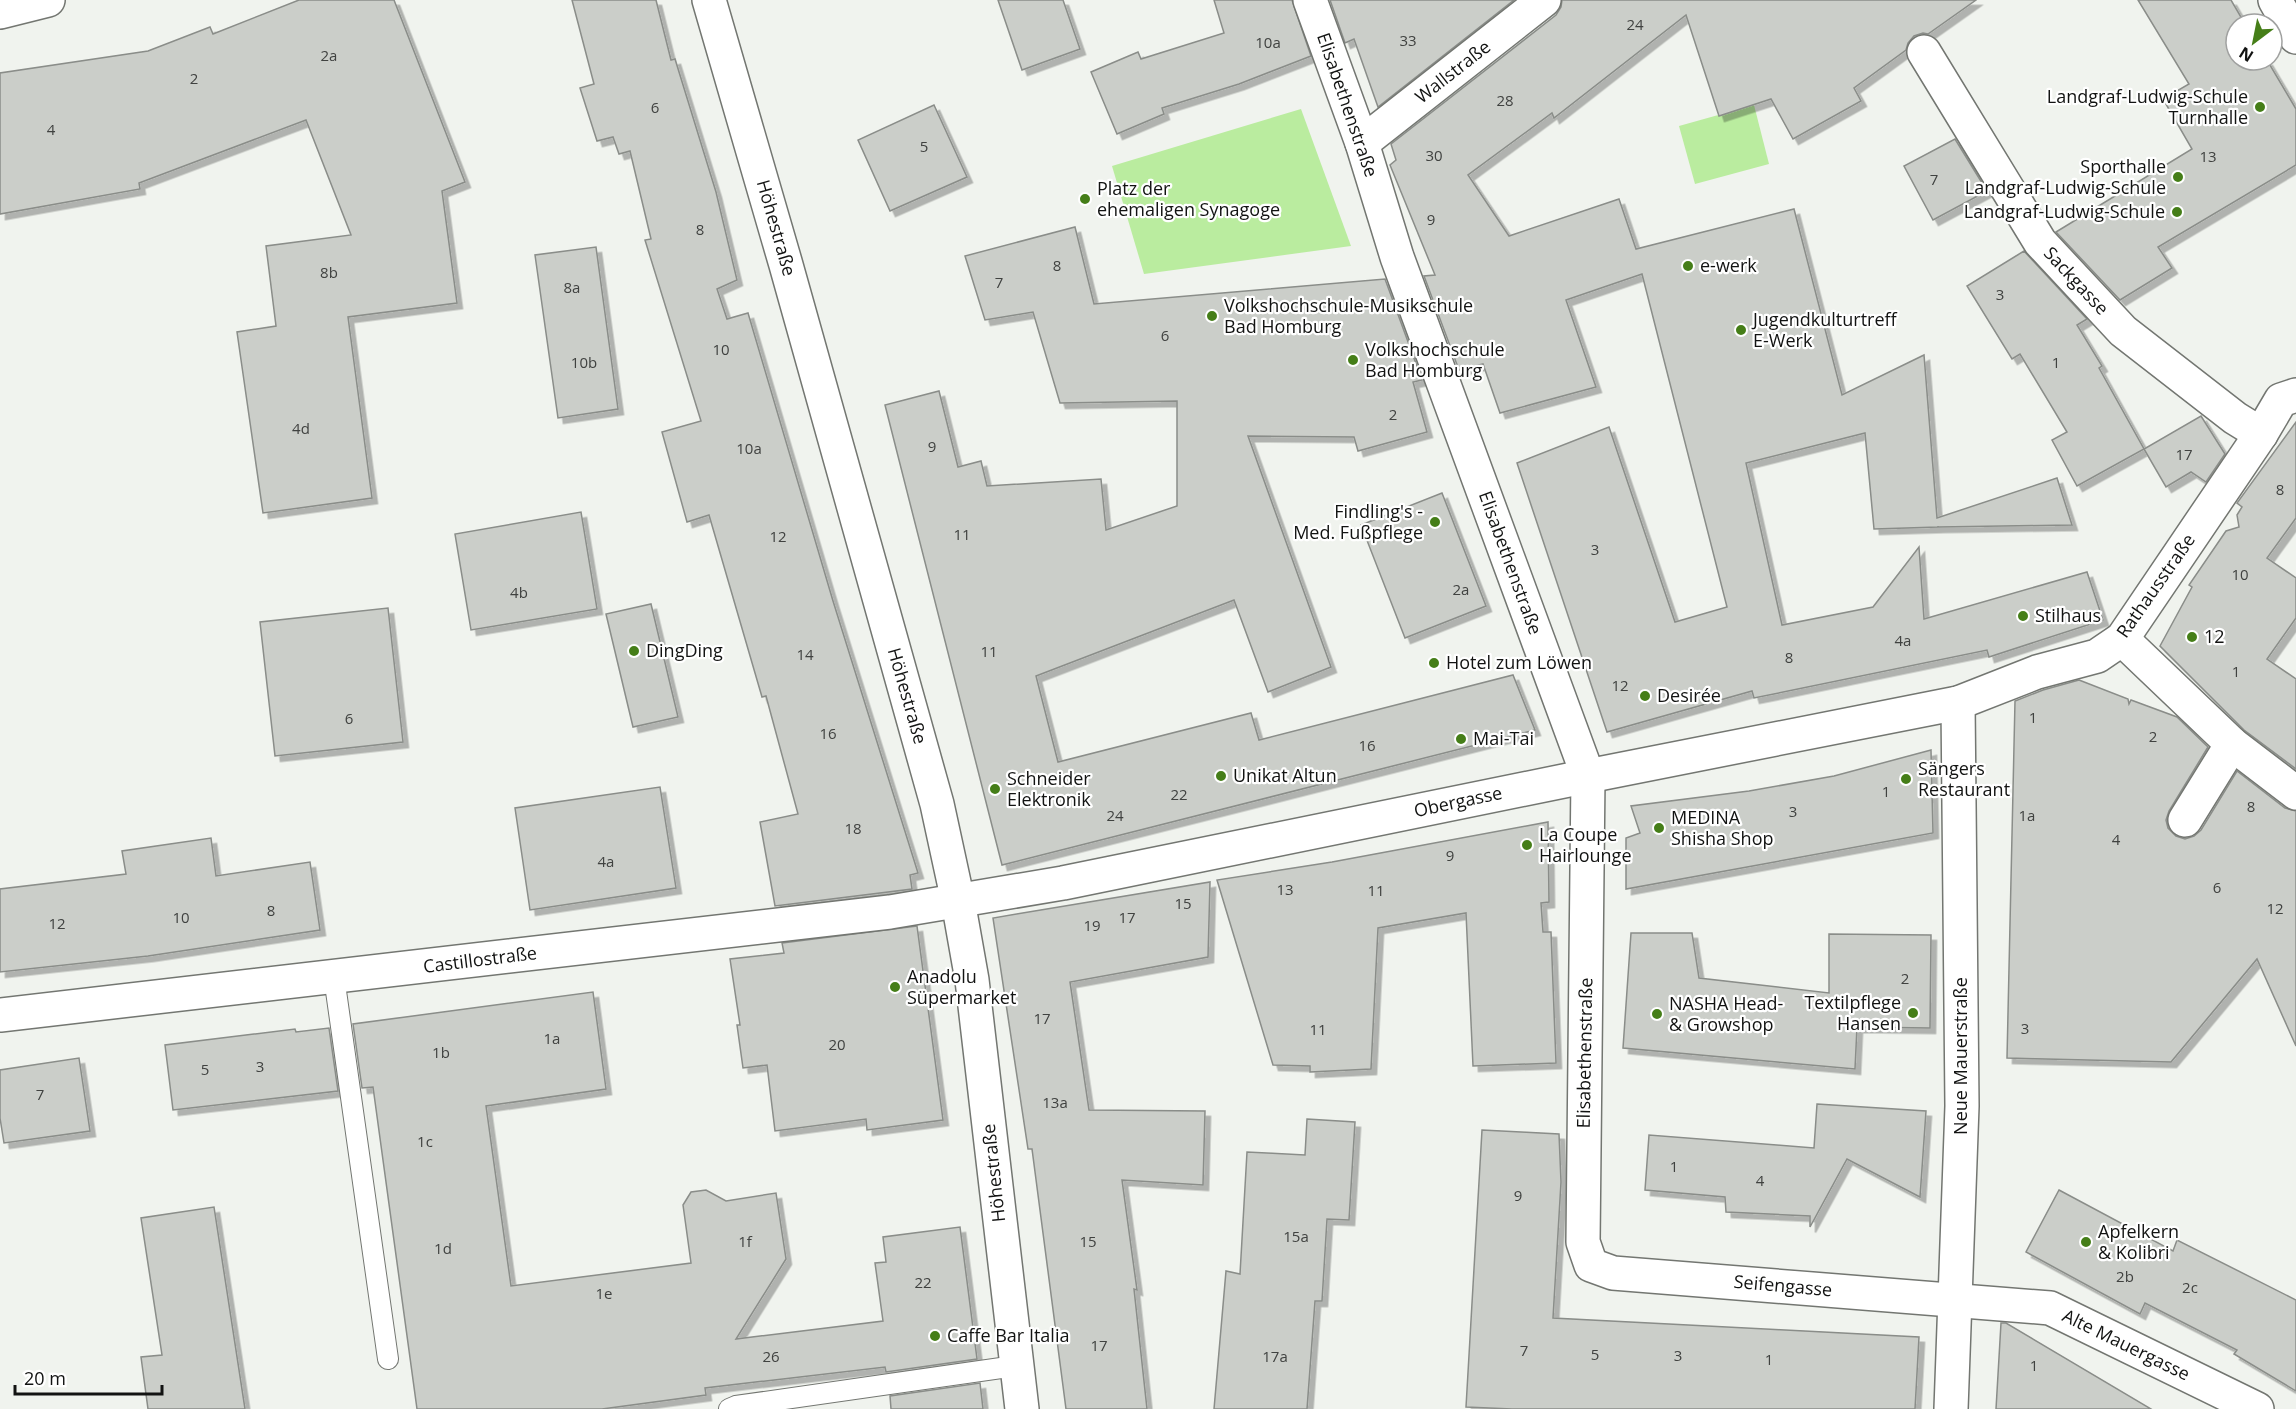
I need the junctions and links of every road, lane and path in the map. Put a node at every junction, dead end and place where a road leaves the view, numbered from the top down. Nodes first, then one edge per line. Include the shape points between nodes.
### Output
1 (48, 0) edge
2 (710, 0) edge
3 (1310, 0) edge
4 (1544, 0) edge
5 (2275, 0) edge
6 (0, 12) edge
7 (2296, 38) edge
8 (1924, 52) dead end
9 (1362, 143) junction
10 (2296, 395) edge
11 (2261, 434) junction
12 (2122, 639) junction
13 (1958, 703) junction
14 (2232, 744) junction
15 (1588, 776) junction
16 (2296, 793) edge
17 (2185, 820) dead end
18 (958, 900) junction
19 (334, 977) junction
20 (0, 1015) edge
21 (1613, 1273) joint
22 (1954, 1300) junction
23 (388, 1359) dead end
24 (1015, 1366) junction
25 (729, 1409) edge
26 (1022, 1409) edge
27 (1951, 1409) edge
28 (2257, 1409) edge

1 - 6 street
2 - 18 street, Höhestraße via 934,793
3 - 9 street, Elisabethenstraße
4 - 9 street, Wallstraße
5 - 7 street
8 - 11 street, Sackgasse via 2040,242 2123,331
9 - 15 street, Elisabethenstraße via 1397,257
10 - 11 street, Rathausstraße via 2281,400
11 - 12 street, Rathausstraße
12 - 13 street, Rathausstraße via 2097,656 2037,672
12 - 14 street
13 - 15 street, Obergasse
13 - 22 street, Neue Mauerstraße via 1962,1106
14 - 16 street
14 - 17 street
15 - 18 street, Obergasse via 1063,884
15 - 21 street, Elisabethenstraße via 1583,1242 1591,1266
18 - 19 street, Castillostraße via 890,912
18 - 24 street, Höhestraße via 972,980
19 - 20 street, Castillostraße
19 - 23 lane
21 - 22 street, Seifengasse
22 - 27 street, Neue Mauerstraße
22 - 28 street, Alte Mauergasse via 2050,1308
24 - 25 lane
24 - 26 street, Höhestraße

